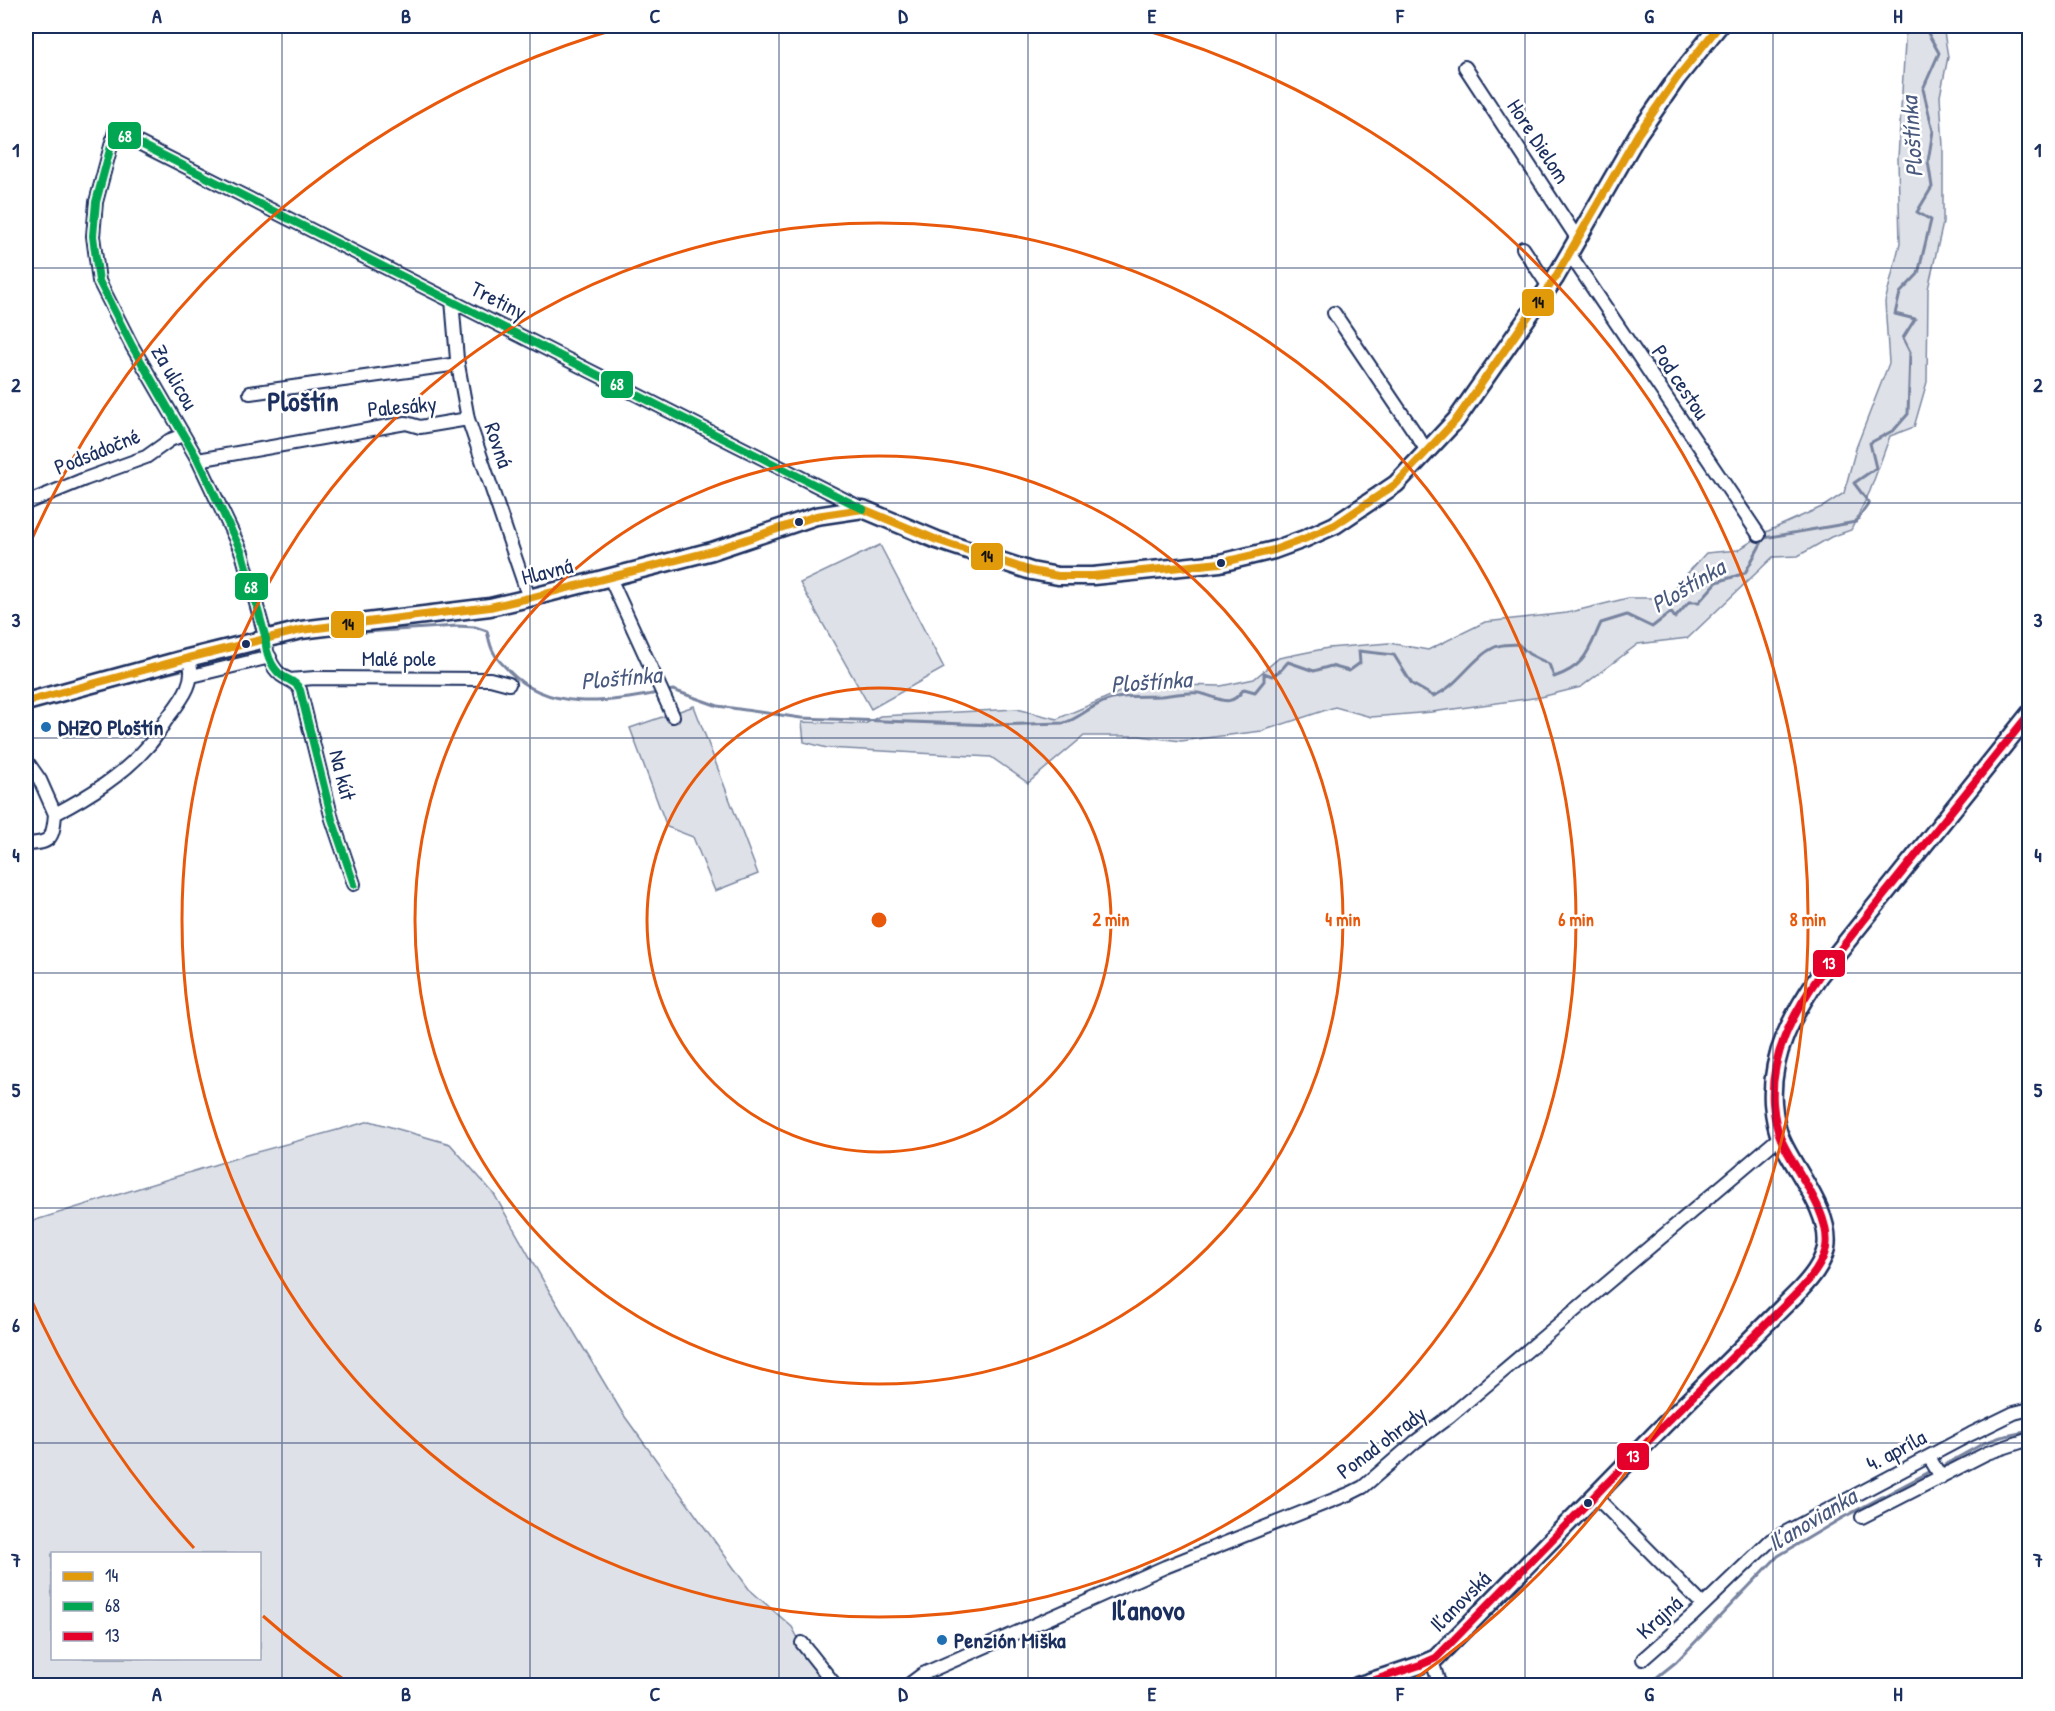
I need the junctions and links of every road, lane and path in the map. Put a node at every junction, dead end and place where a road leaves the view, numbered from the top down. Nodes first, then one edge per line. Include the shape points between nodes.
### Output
1 (1719, 26) edge
2 (1465, 67) dead end
3 (115, 131) joint
4 (1573, 245) junction
5 (1523, 248) dead end
6 (1550, 287) junction
7 (452, 300) junction
8 (1334, 313) dead end
9 (458, 364) junction
10 (250, 393) dead end
11 (468, 419) junction
12 (183, 435) junction
13 (1428, 452) junction
14 (198, 460) junction
15 (26, 503) edge
16 (863, 509) junction
17 (1759, 536) dead end
18 (610, 578) junction
19 (529, 598) junction
20 (264, 647) junction
21 (191, 667) junction
22 (289, 680) junction
23 (509, 684) dead end
24 (26, 702) edge
25 (2030, 713) edge
26 (673, 716) dead end
27 (26, 760) edge
28 (55, 814) junction
29 (26, 844) edge
30 (354, 884) dead end
31 (1780, 1137) junction
32 (2030, 1409) edge
33 (2030, 1439) edge
34 (1935, 1468) junction
35 (1595, 1496) junction
36 (1862, 1517) dead end
37 (1703, 1605) junction
38 (802, 1643) dead end
39 (1643, 1659) dead end
40 (1432, 1661) junction
41 (836, 1686) edge
42 (907, 1686) edge
43 (1357, 1686) edge
44 (1440, 1686) edge

1 - 4 street via 1642,128
2 - 4 street, Hore Dielom
3 - 7 street, Tretiny
3 - 12 street, Za ulicou via 96,202 93,236 99,281
4 - 6 street
4 - 17 street, Pod cestou
5 - 6 street
6 - 13 street via 1456,420
7 - 9 street, Rovná
7 - 16 street, Tretiny
8 - 13 street
9 - 10 street
9 - 11 street, Rovná
11 - 14 street, Palesáky via 420,428 406,423
11 - 19 street, Rovná
12 - 14 street, Za ulicou
12 - 15 street, Podsádočné via 146,457
13 - 16 street via 1396,484 1321,532 1274,550 1187,567 1093,576 1048,574 937,540
14 - 20 street, Za ulicou via 242,553
16 - 18 street, Hlavná via 816,516 712,551
18 - 19 street, Hlavná
18 - 26 street
19 - 20 street, Hlavná via 489,607 301,630
20 - 21 street, Hlavná
20 - 21 street
20 - 22 street, Na kút via 278,672
21 - 24 street, Hlavná
21 - 28 street via 177,706 149,745 93,792
22 - 23 street, Malé pole via 490,679
22 - 30 street, Na kút via 303,696 330,813
25 - 31 street, Iľanovská via 1798,1007 1784,1036 1775,1069 1773,1102
27 - 28 street
28 - 29 street via 49,840
31 - 35 street, Iľanovská via 1822,1215 1826,1247 1815,1273
31 - 42 street, Ponad ohrady via 1363,1487 1165,1567 923,1674
32 - 34 street, 4. apríla via 2014,1413
33 - 34 street, 4. apríla
34 - 36 street, 4. apríla
34 - 37 street, 4. apríla via 1771,1540
35 - 37 street
35 - 40 street, Iľanovská
37 - 39 street, Krajná
38 - 41 street
40 - 43 street, Iľanovská
40 - 44 street

